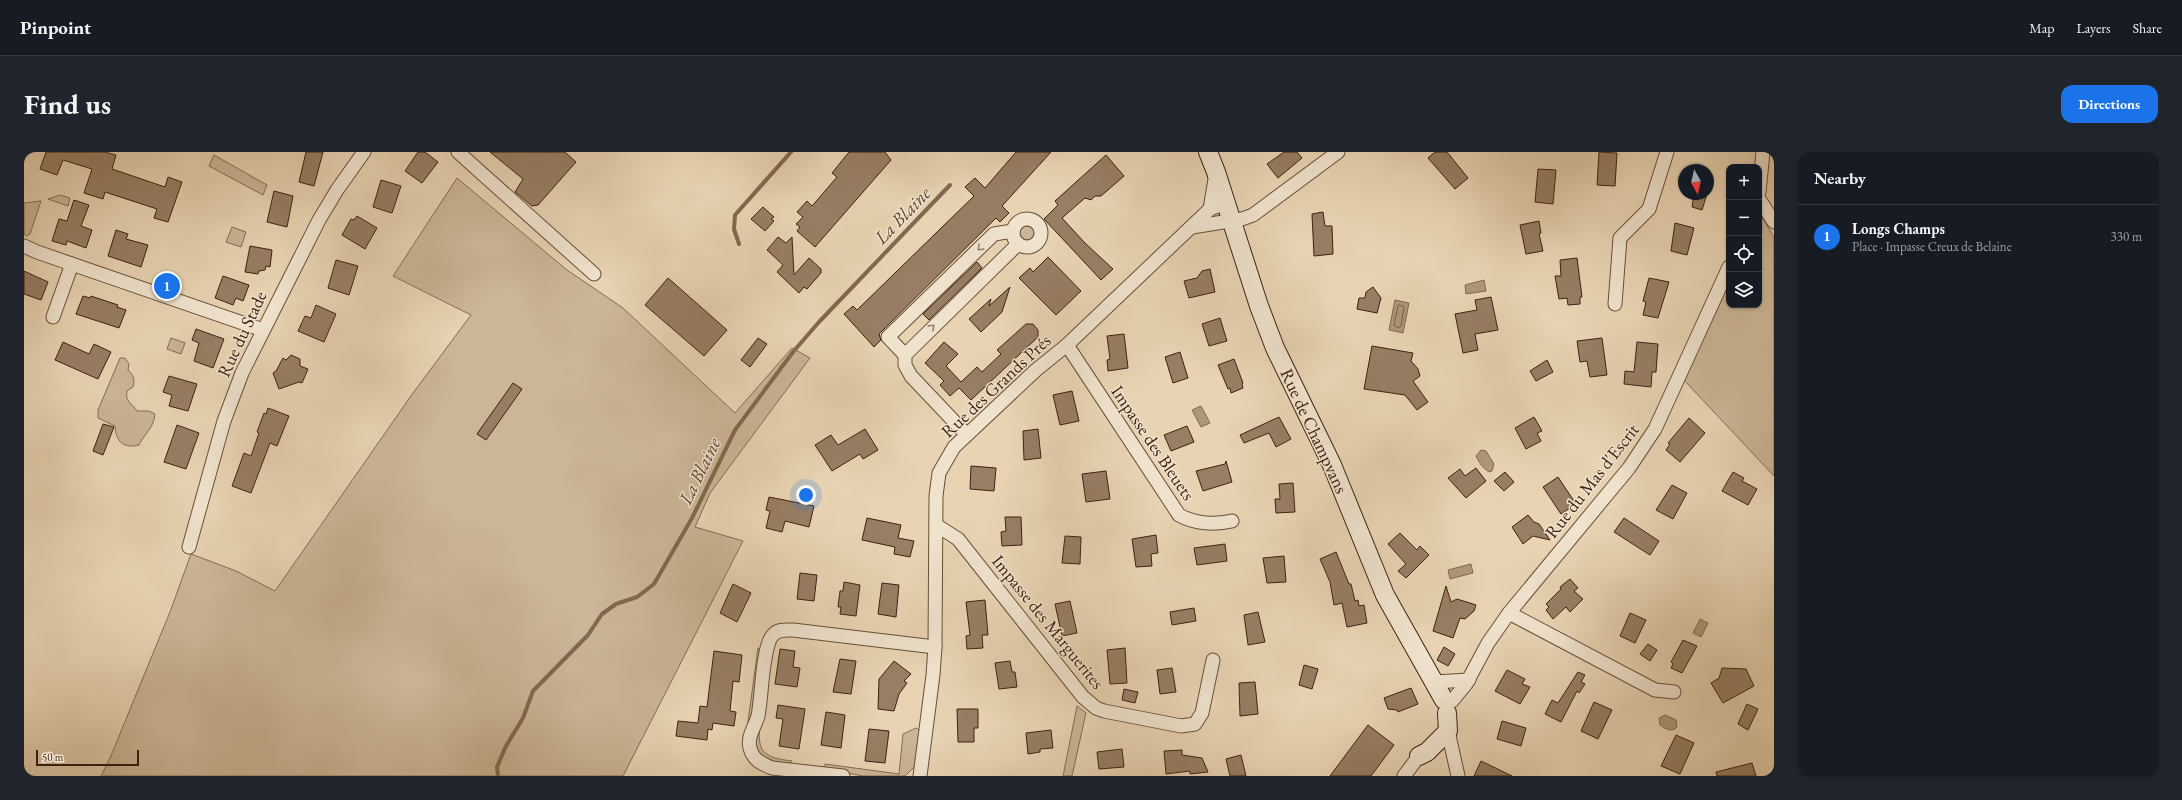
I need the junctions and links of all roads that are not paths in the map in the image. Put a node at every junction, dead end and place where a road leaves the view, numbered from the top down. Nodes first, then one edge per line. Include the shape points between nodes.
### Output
1 (364, 152) edge
2 (458, 152) edge
3 (1208, 152) edge
4 (1338, 152) edge
5 (1667, 152) edge
6 (1764, 152) edge
7 (1762, 168) edge
8 (1760, 200) edge
9 (1218, 206) junction
10 (1231, 221) junction
11 (1774, 222) edge
12 (1192, 227) junction
13 (1013, 231) junction
14 (1018, 244) junction
15 (24, 246) edge
16 (72, 264) junction
17 (1727, 272) edge
18 (594, 274) dead end
19 (1616, 304) dead end
20 (53, 317) dead end
21 (263, 330) junction
22 (1067, 345) junction
23 (905, 355) junction
24 (966, 434) junction
25 (1232, 521) dead end
26 (936, 525) junction
27 (189, 547) dead end
28 (1509, 612) junction
29 (935, 647) junction
30 (1213, 660) dead end
31 (1469, 680) junction
32 (1434, 682) junction
33 (1674, 692) dead end
34 (1446, 707) junction
35 (1448, 731) junction
36 (1423, 754) junction
37 (1454, 758) junction
38 (843, 776) edge
39 (920, 776) edge
40 (1404, 776) edge
41 (1458, 776) edge

1 - 21 street, Rue du Stade via 323,214
2 - 18 street
3 - 9 street, Rue de Champvans via 1216,172
4 - 10 street via 1253,215
5 - 19 street via 1649,209 1620,238
6 - 7 street
8 - 11 street
9 - 10 street, Rue de Champvans
9 - 12 street, Rue des Grands Prés
10 - 12 street
10 - 32 street, Rue de Champvans via 1276,348 1332,465 1385,595
12 - 22 street, Rue des Grands Prés
13 - 14 street
13 - 14 street via 1019,222 1027,219 1036,222 1040,229 1040,239 1034,246 1024,247
13 -> 23 street via 994,234 888,337
23 -> 14 street
15 - 16 street
16 - 20 street
16 - 21 street
17 - 28 street, Rue du Mas d'Escrit via 1655,429 1629,468
21 - 27 street, Rue du Stade via 229,406
22 - 24 street, Rue des Grands Prés
22 - 25 street, Impasse des Bleuets via 1179,515 1191,520 1219,524
23 - 24 street via 905,365 911,376
24 - 26 street, Rue des Grands Prés via 954,447 939,473
26 - 29 street, Rue des Grands Prés
26 - 30 street, Impasse des Marguerites via 958,538 1083,697 1096,708 1181,726 1195,724 1202,714
28 - 31 street, Rue du Mas d'Escrit via 1488,643
28 - 33 street via 1655,690
29 - 38 street via 793,630 779,631 773,635 766,652 758,716 749,738 752,754 762,764 772,768
29 - 39 street, Rue des Grands Prés
31 - 32 street
31 - 34 street, Rue du Mas d'Escrit
32 - 34 street, Rue de Champvans
34 - 35 street, Rue de Champvans
34 - 36 street via 1438,727 1422,748
35 - 36 street
35 - 37 street, Rue de Champvans
36 - 37 street via 1439,750
36 - 40 street
37 - 41 street, Rue de Champvans

